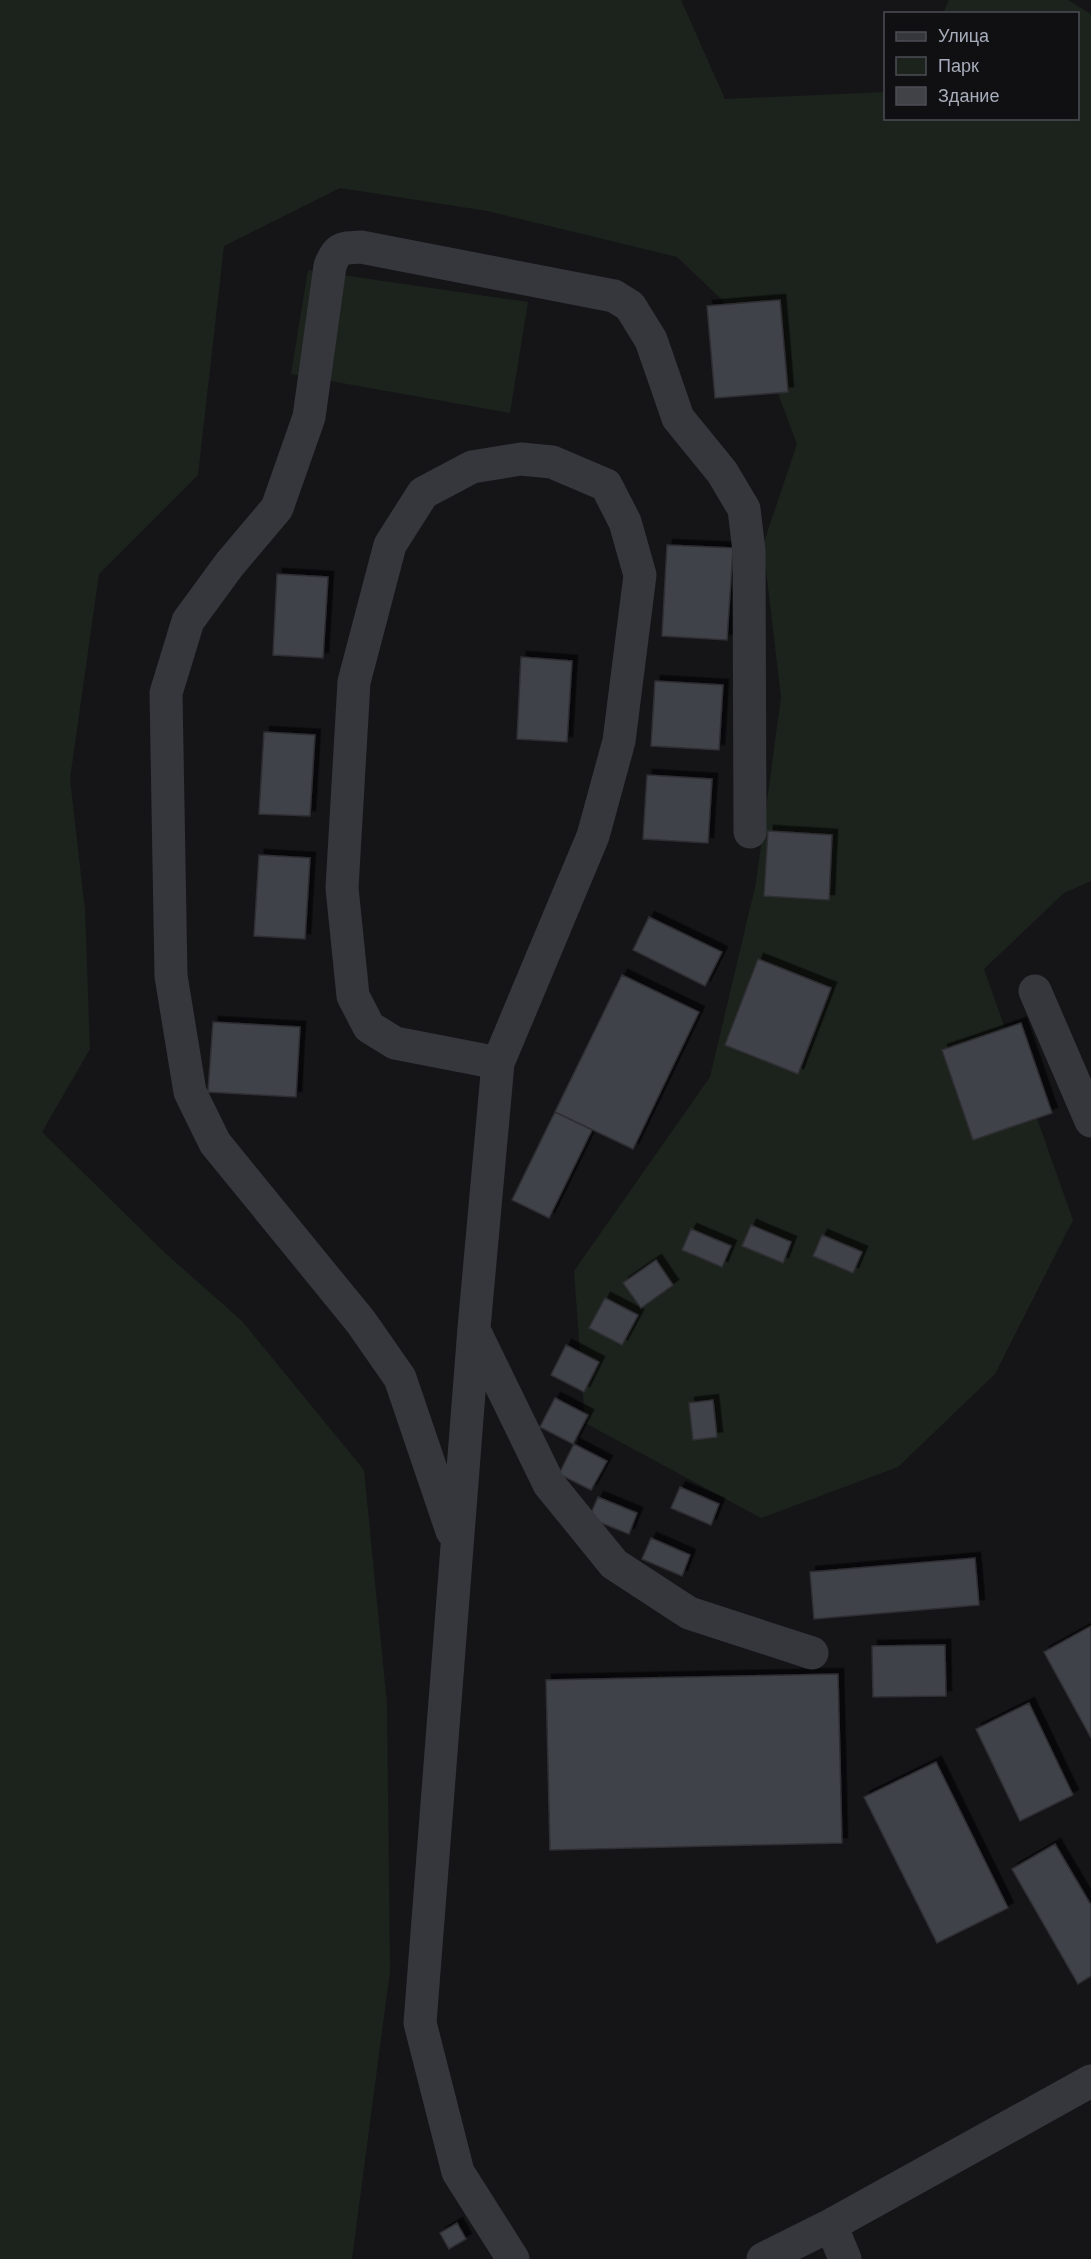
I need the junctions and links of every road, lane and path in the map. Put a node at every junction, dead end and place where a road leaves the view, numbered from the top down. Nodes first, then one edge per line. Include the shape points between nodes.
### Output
1 (750, 832) dead end
2 (1035, 991) dead end
3 (498, 1063) junction
4 (1091, 1121) edge
5 (474, 1328) junction
6 (457, 1545) junction
7 (812, 1653) dead end
8 (1091, 2081) edge
9 (831, 2225) junction
10 (513, 2259) edge
11 (764, 2259) edge
12 (845, 2259) edge

1 - 6 street via 750,551 744,509 722,472 678,418 651,340 630,306 614,296 361,247 343,248 335,253 309,417 277,508 188,621 166,693 171,976 190,1092 215,1143 361,1322 400,1378
2 - 4 street
3 - 3 street via 593,836 619,741 640,575 626,522 606,485 552,462 521,459 472,467 423,493 390,545 354,682 342,888 353,996 369,1027 395,1043
3 - 5 street
5 - 6 street
5 - 7 street via 549,1484 614,1564 689,1613
6 - 10 street via 420,2023 458,2172
8 - 9 street
9 - 11 street
9 - 12 street

